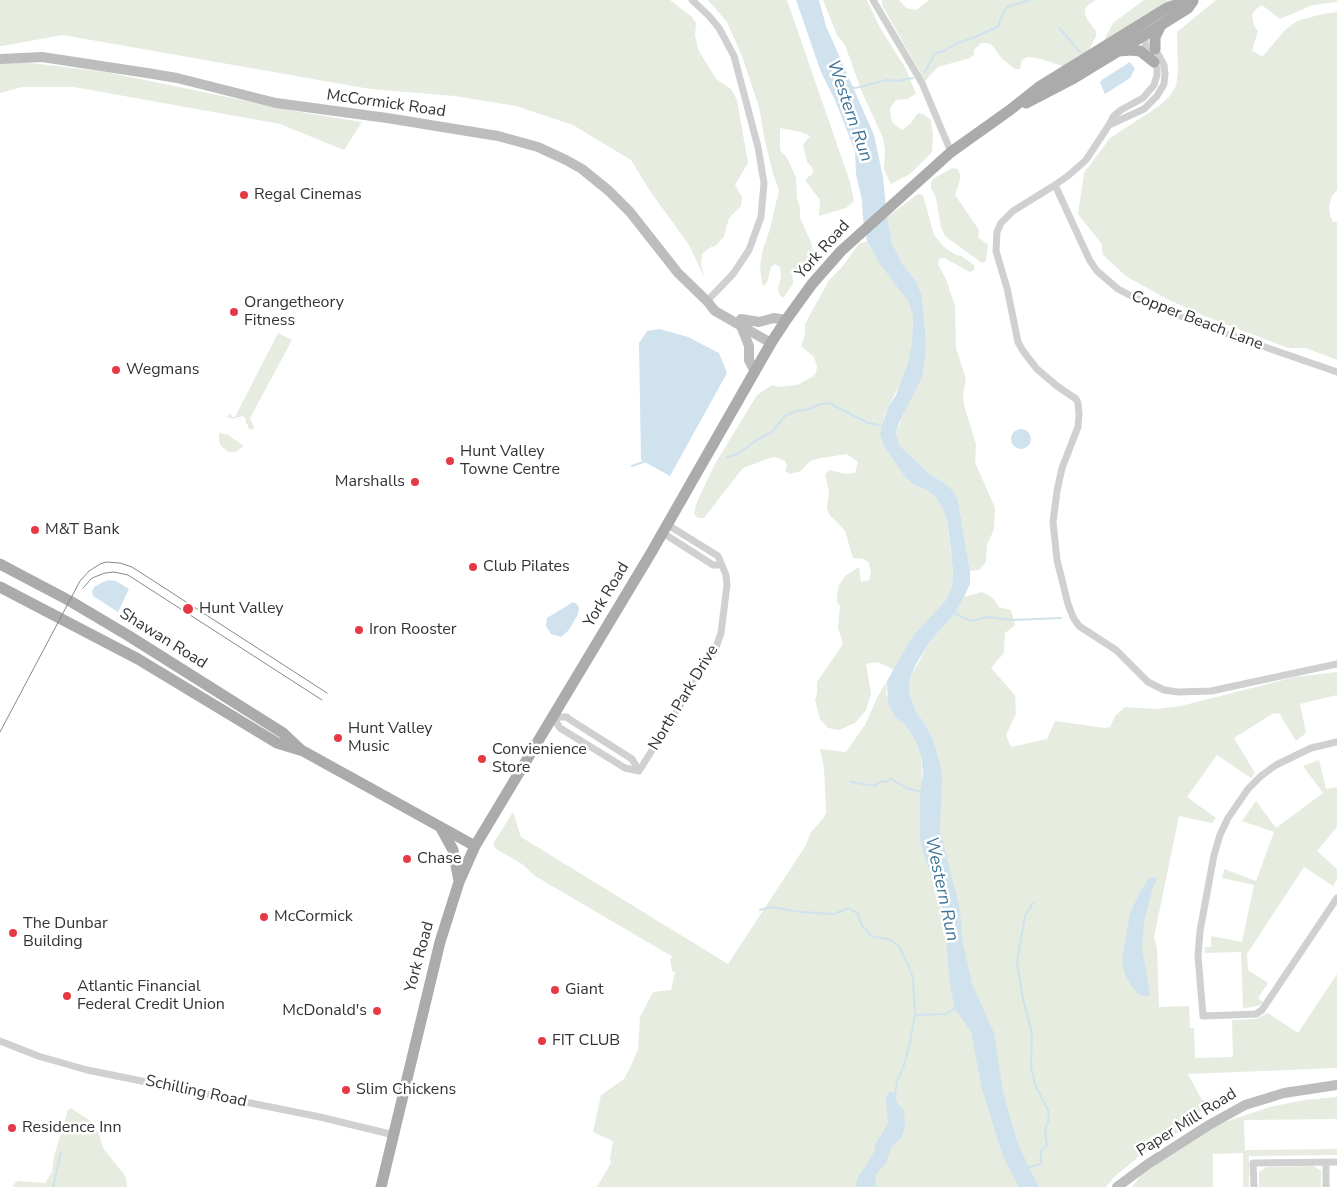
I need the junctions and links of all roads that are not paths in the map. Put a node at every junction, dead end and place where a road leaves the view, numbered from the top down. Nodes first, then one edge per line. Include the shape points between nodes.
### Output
1 (692, 0) edge
2 (873, 0) edge
3 (1189, 1) edge
4 (1161, 25) junction
5 (1144, 36) junction
6 (1155, 49) junction
7 (1118, 52) junction
8 (0, 59) edge
9 (1154, 62) junction
10 (1068, 69) junction
11 (1148, 94) junction
12 (1155, 98) junction
13 (1010, 110) junction
14 (1110, 125) junction
15 (951, 152) junction
16 (1055, 185) junction
17 (707, 301) junction
18 (786, 320) junction
19 (741, 322) junction
20 (773, 341) junction
21 (754, 372) junction
22 (1337, 372) edge
23 (665, 529) junction
24 (0, 564) edge
25 (0, 587) edge
26 (1337, 664) edge
27 (177, 666) junction
28 (169, 677) junction
29 (553, 717) junction
30 (1337, 742) edge
31 (303, 751) junction
32 (639, 771) junction
33 (440, 827) junction
34 (475, 846) junction
35 (459, 882) junction
36 (1337, 898) edge
37 (0, 1041) edge
38 (1337, 1085) edge
39 (394, 1135) junction
40 (1326, 1162) junction
41 (1337, 1162) edge
42 (381, 1187) edge
43 (1117, 1187) edge
44 (1254, 1187) edge
45 (1326, 1187) edge

1 - 17 street via 719,28 734,56 764,183 761,217 750,250
2 - 15 street via 922,83
3 - 4 main road, York Road via 1188,8
3 - 5 main road via 1152,24
3 - 10 main road, York Road via 1167,8
4 - 5 main road, York Road
4 - 6 main road via 1155,37
5 - 6 street
5 - 7 main road, York Road
5 - 9 street
5 - 10 main road via 1129,37 1084,66
6 - 12 street via 1165,74 1164,84
7 - 9 main road via 1136,50
7 - 13 main road, York Road via 1047,93
8 - 17 main road, McCormick Road via 42,57 147,72 276,103 498,136 538,147 582,169 614,195 678,273
9 - 11 street via 1158,75
10 - 13 main road, York Road
11 - 12 street
11 - 14 street via 1112,117
12 - 14 street via 1144,109
13 - 15 main road, York Road
14 - 16 street via 1086,160
15 - 18 main road, York Road via 858,234 826,267
16 - 22 street, Copper Beach Lane via 1090,261 1097,272 1118,288 1210,328
16 - 26 street via 1006,216 1000,223 995,242 1022,350 1037,369 1078,403 1078,427 1062,468 1053,522 1057,560 1073,617 1079,626 1122,655 1148,682 1171,691 1211,691
17 - 19 main road, McCormick Road via 719,305
18 - 19 main road via 774,318
18 - 20 main road, York Road
19 - 20 main road, McCormick Road
19 - 21 main road
20 - 21 main road, York Road
21 - 23 main road, York Road
23 - 29 main road, York Road
23 - 32 street, North Park Drive via 713,565 721,565 727,585 717,645
24 - 27 main road, Shawan Road via 70,601
25 - 28 main road, Shawan Road
27 - 28 main road
27 - 31 main road, Shawan Road via 283,733
28 - 31 main road, Shawan Road via 277,743
29 - 32 street via 560,728 625,768
29 - 32 street, North Park Drive via 570,719 632,759
29 - 34 main road, York Road
30 - 36 street via 1311,748 1276,765 1248,789 1228,818 1214,855 1200,931 1198,956 1203,1016 1256,1014 1262,1010
31 - 33 main road, Shawan Road
33 - 34 main road, Shawan Road
33 - 35 main road via 453,850
34 - 35 main road, York Road
35 - 39 main road, York Road via 433,966
37 - 39 street, Schilling Road via 46,1059 87,1070
38 - 43 main road, Paper Mill Road via 1284,1093 1244,1105 1208,1125
39 - 42 main road, York Road
40 - 41 street
40 - 44 street via 1253,1163
40 - 45 street

